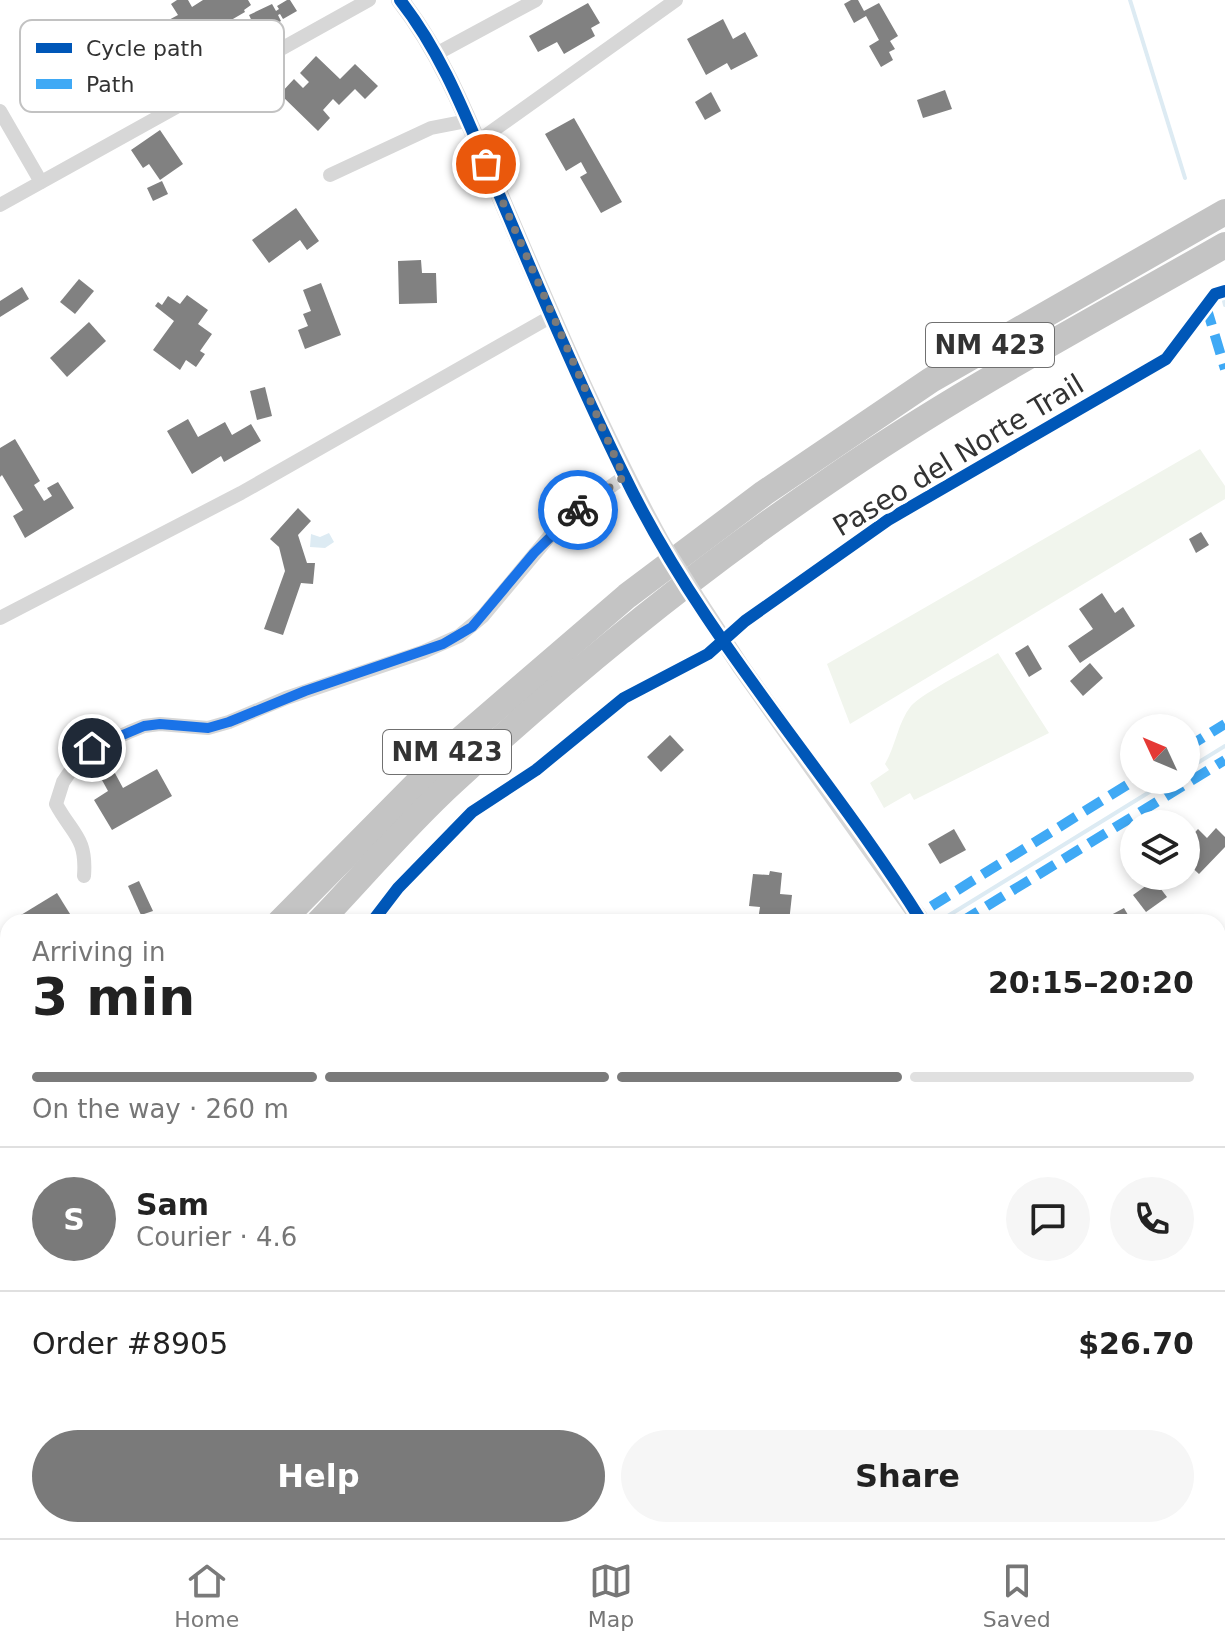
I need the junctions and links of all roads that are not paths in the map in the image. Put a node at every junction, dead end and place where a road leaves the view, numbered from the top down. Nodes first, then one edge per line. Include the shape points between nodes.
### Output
1 (369, 0) edge
2 (400, 0) edge
3 (536, 0) edge
4 (676, 0) edge
5 (284, 47) edge
6 (436, 54) junction
7 (0, 111) edge
8 (167, 112) edge
9 (467, 121) junction
10 (477, 142) junction
11 (330, 175) dead end
12 (41, 182) junction
13 (0, 205) edge
14 (1225, 212) edge
15 (1225, 245) edge
16 (552, 316) junction
17 (624, 477) junction
18 (0, 618) edge
19 (84, 876) dead end
20 (288, 914) edge
21 (327, 914) edge
22 (917, 914) edge

1 - 5 street
2 - 6 street
3 - 6 street
4 - 10 street
6 - 9 street
7 - 12 street
8 - 12 street
9 - 10 street
9 - 11 street via 431,128
10 - 16 street
12 - 13 street
14 - 20 highway, NM 423 via 931,380 764,493 627,596 462,738
15 - 21 highway, NM 423 via 954,401 762,528 641,620 451,784
16 - 17 street
16 - 18 street via 241,493
17 - 19 street via 553,532 483,616 459,636 229,722 208,728 144,726 82,754 56,804 86,855
17 - 22 street, bridge via 741,667

